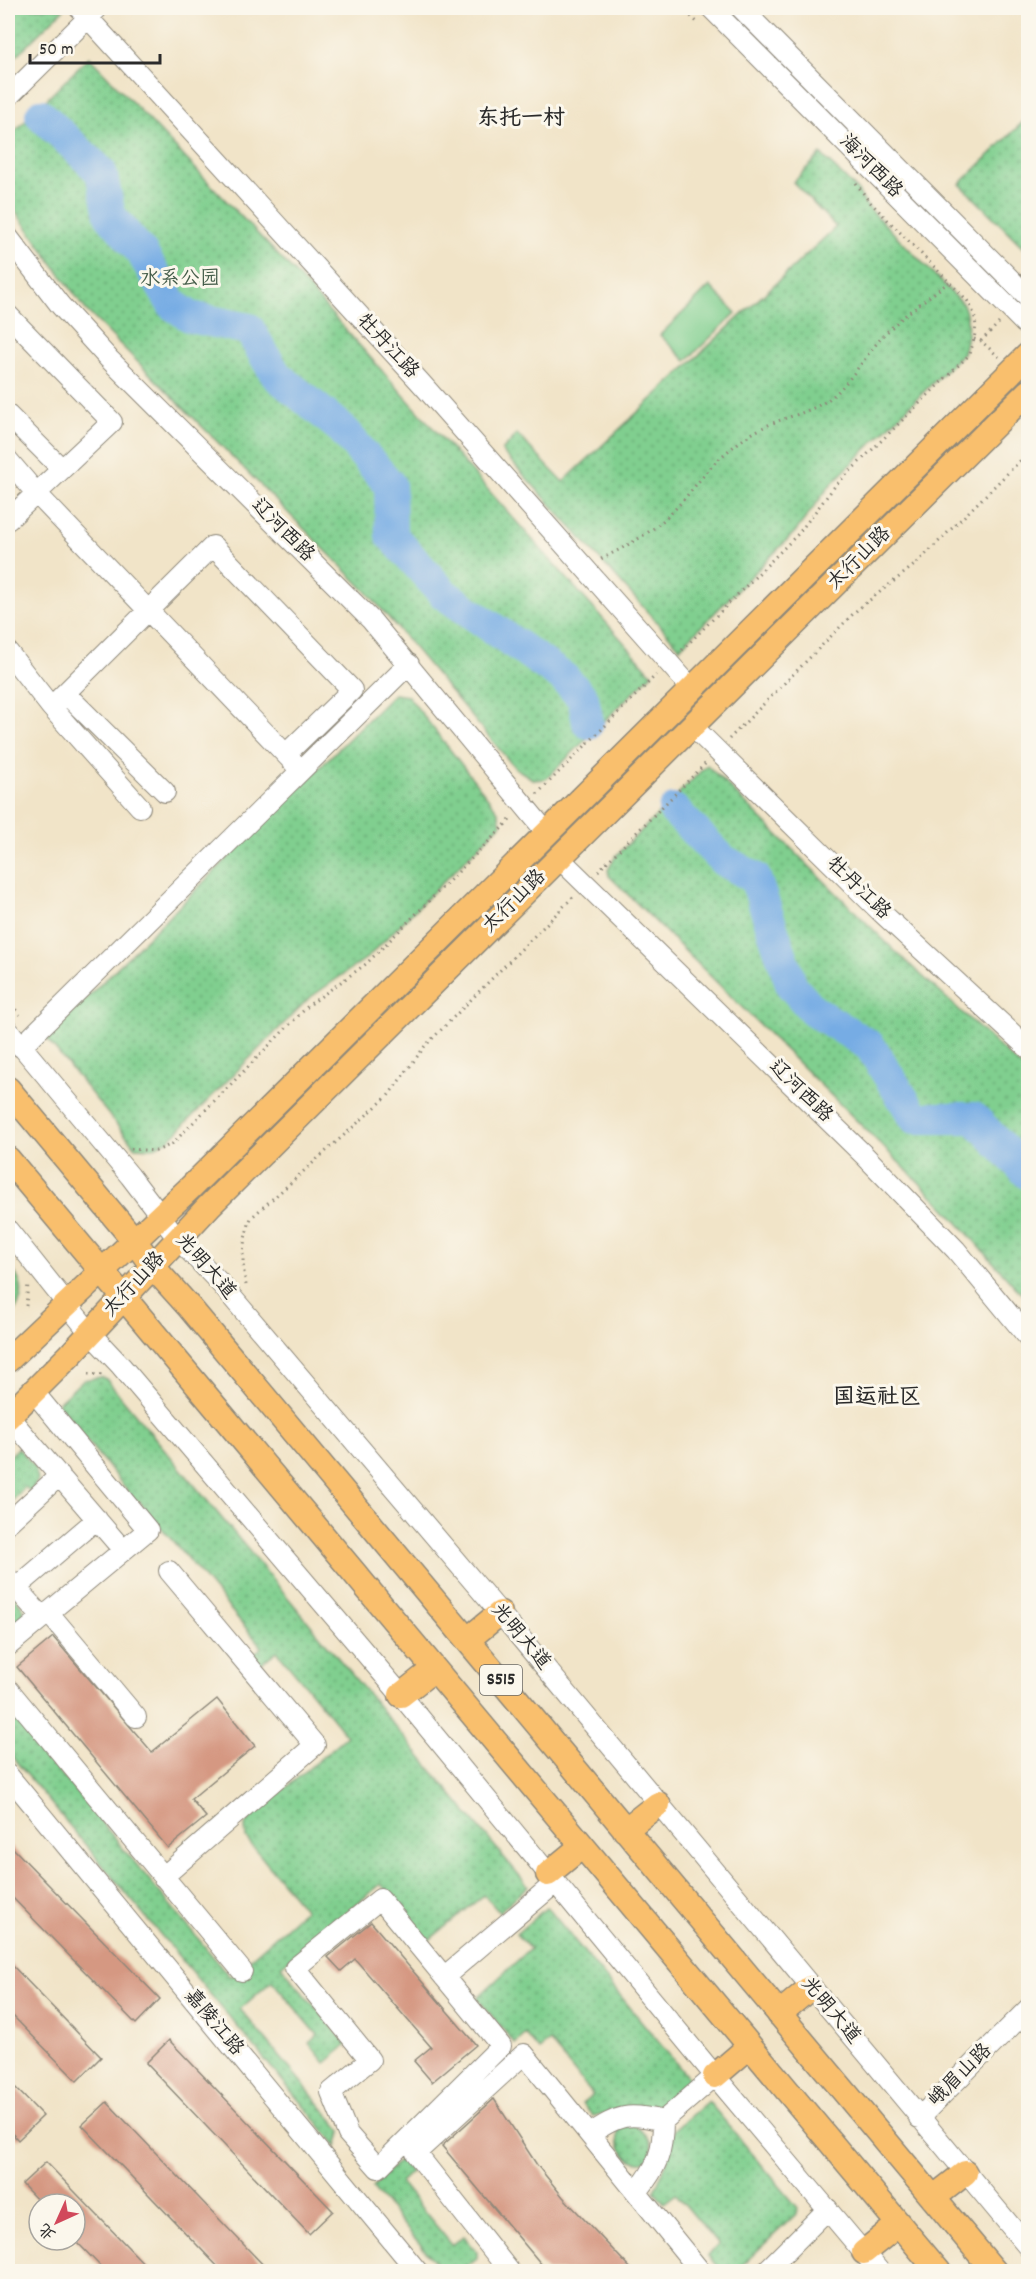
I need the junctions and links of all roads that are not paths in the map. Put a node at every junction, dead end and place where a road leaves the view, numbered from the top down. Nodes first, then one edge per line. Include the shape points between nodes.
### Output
1 (711, 8) edge
2 (741, 8) edge
3 (88, 11) edge
4 (8, 97) edge
5 (8, 237) edge
6 (1029, 297) edge
7 (8, 315) edge
8 (1029, 327) edge
9 (1029, 356) edge
10 (1029, 392) edge
11 (8, 415) edge
12 (8, 460) edge
13 (62, 469) junction
14 (36, 494) junction
15 (8, 520) edge
16 (149, 611) junction
17 (8, 652) edge
18 (409, 664) junction
19 (692, 689) junction
20 (58, 700) junction
21 (692, 726) junction
22 (286, 754) junction
23 (299, 770) junction
24 (165, 792) dead end
25 (140, 807) dead end
26 (547, 833) junction
27 (559, 858) junction
28 (8, 1030) edge
29 (21, 1047) junction
30 (1029, 1048) edge
31 (8, 1089) edge
32 (8, 1159) edge
33 (161, 1215) junction
34 (8, 1230) edge
35 (178, 1239) junction
36 (134, 1240) junction
37 (153, 1267) junction
38 (101, 1271) junction
39 (123, 1298) junction
40 (67, 1302) junction
41 (90, 1333) junction
42 (1029, 1337) edge
43 (8, 1360) edge
44 (33, 1391) junction
45 (8, 1416) edge
46 (60, 1475) junction
47 (97, 1520) junction
48 (8, 1523) edge
49 (123, 1550) junction
50 (169, 1571) dead end
51 (12, 1584) edge
52 (500, 1613) junction
53 (45, 1615) junction
54 (467, 1640) junction
55 (8, 1646) edge
56 (434, 1669) junction
57 (8, 1689) edge
58 (401, 1695) junction
59 (136, 1718) dead end
60 (8, 1775) edge
61 (658, 1804) junction
62 (625, 1830) junction
63 (582, 1846) junction
64 (163, 1877) junction
65 (551, 1878) junction
66 (242, 1971) dead end
67 (444, 1977) junction
68 (810, 1988) junction
69 (1029, 2009) edge
70 (779, 2014) junction
71 (750, 2046) junction
72 (715, 2076) junction
73 (919, 2118) junction
74 (663, 2121) junction
75 (590, 2134) junction
76 (965, 2173) junction
77 (637, 2192) junction
78 (933, 2199) junction
79 (828, 2209) junction
80 (899, 2224) junction
81 (1029, 2247) edge
82 (864, 2252) junction
83 (418, 2271) edge
84 (510, 2271) edge
85 (701, 2271) edge
86 (765, 2271) edge
87 (880, 2271) edge
88 (939, 2271) edge
89 (994, 2271) edge

1 - 8 street, 海河西路
2 - 6 street, 海河西路
3 - 4 street
3 - 19 street, 牡丹江路
5 - 18 street, 辽河西路 via 90,338 350,598
7 - 13 street via 112,422
9 - 19 main road, 太行山路
10 - 21 main road, 太行山路
11 - 13 street
12 - 14 street
13 - 14 street
14 - 15 street
14 - 16 street
16 - 20 street
16 - 22 street
16 - 22 street via 213,546 352,690
17 - 20 street
18 - 23 street
18 - 26 street, 辽河西路
19 - 26 main road, 太行山路
20 - 24 street
20 - 25 street
21 - 27 main road, 太行山路
21 - 30 street, 牡丹江路 via 882,913
22 - 23 street
23 - 29 street
26 - 33 main road, 太行山路
27 - 35 main road, 太行山路
27 - 42 street, 辽河西路 via 879,1170 956,1250
28 - 29 street, 光明大道 / S515
29 - 33 street, 光明大道 / S515
31 - 36 main road, 光明大道 / S515
32 - 38 main road, S515
33 - 35 street, 光明大道 / S515
33 - 36 main road, 太行山路
34 - 40 street
35 - 37 main road, 太行山路
35 - 52 street, 光明大道 / S515
36 - 37 main road, 光明大道 / S515
36 - 38 main road, 太行山路
37 - 39 main road, 太行山路
37 - 54 main road, 光明大道 / S515
38 - 39 main road, S515
38 - 40 main road, 太行山路
39 - 41 main road, 太行山路
39 - 56 main road, S515
40 - 41 street
40 - 43 main road, 太行山路
41 - 44 main road, 太行山路
41 - 58 street
44 - 45 main road, 太行山路
44 - 49 street via 148,1530
45 - 46 street
46 - 47 street
46 - 48 street
47 - 49 street
47 - 51 street
49 - 53 street
50 - 64 street via 315,1745
51 - 53 street
52 - 54 main road
52 - 61 street, 光明大道 / S515
53 - 55 street
53 - 59 street
54 - 62 main road, 光明大道 / S515
56 - 58 main road
56 - 63 main road, S515
57 - 64 street
58 - 65 street
60 - 83 street, 嘉陵江路
61 - 62 main road
61 - 68 street, 光明大道 / S515
62 - 70 main road, 光明大道 / S515
63 - 65 main road
63 - 71 main road, S515
64 - 66 street
65 - 67 street
65 - 72 street
67 - 67 street via 380,1899 295,1968 370,2060 331,2092 348,2133 378,2168 501,2046
68 - 70 main road
68 - 73 street, 光明大道 / S515
69 - 73 street, 峨眉山路
70 - 78 main road, 光明大道 / S515
71 - 72 main road
71 - 80 main road, S515
72 - 74 street
72 - 79 street
73 - 76 street, 光明大道 / S515
74 - 75 street via 644,2116 613,2119
74 - 77 street via 658,2161
75 - 77 street
75 - 84 street via 524,2054 416,2153
76 - 78 main road
76 - 81 street, 光明大道 / S515
77 - 85 street
78 - 89 main road, 光明大道 / S515
79 - 82 street
79 - 86 street
80 - 82 main road
80 - 88 main road, S515
82 - 87 street

